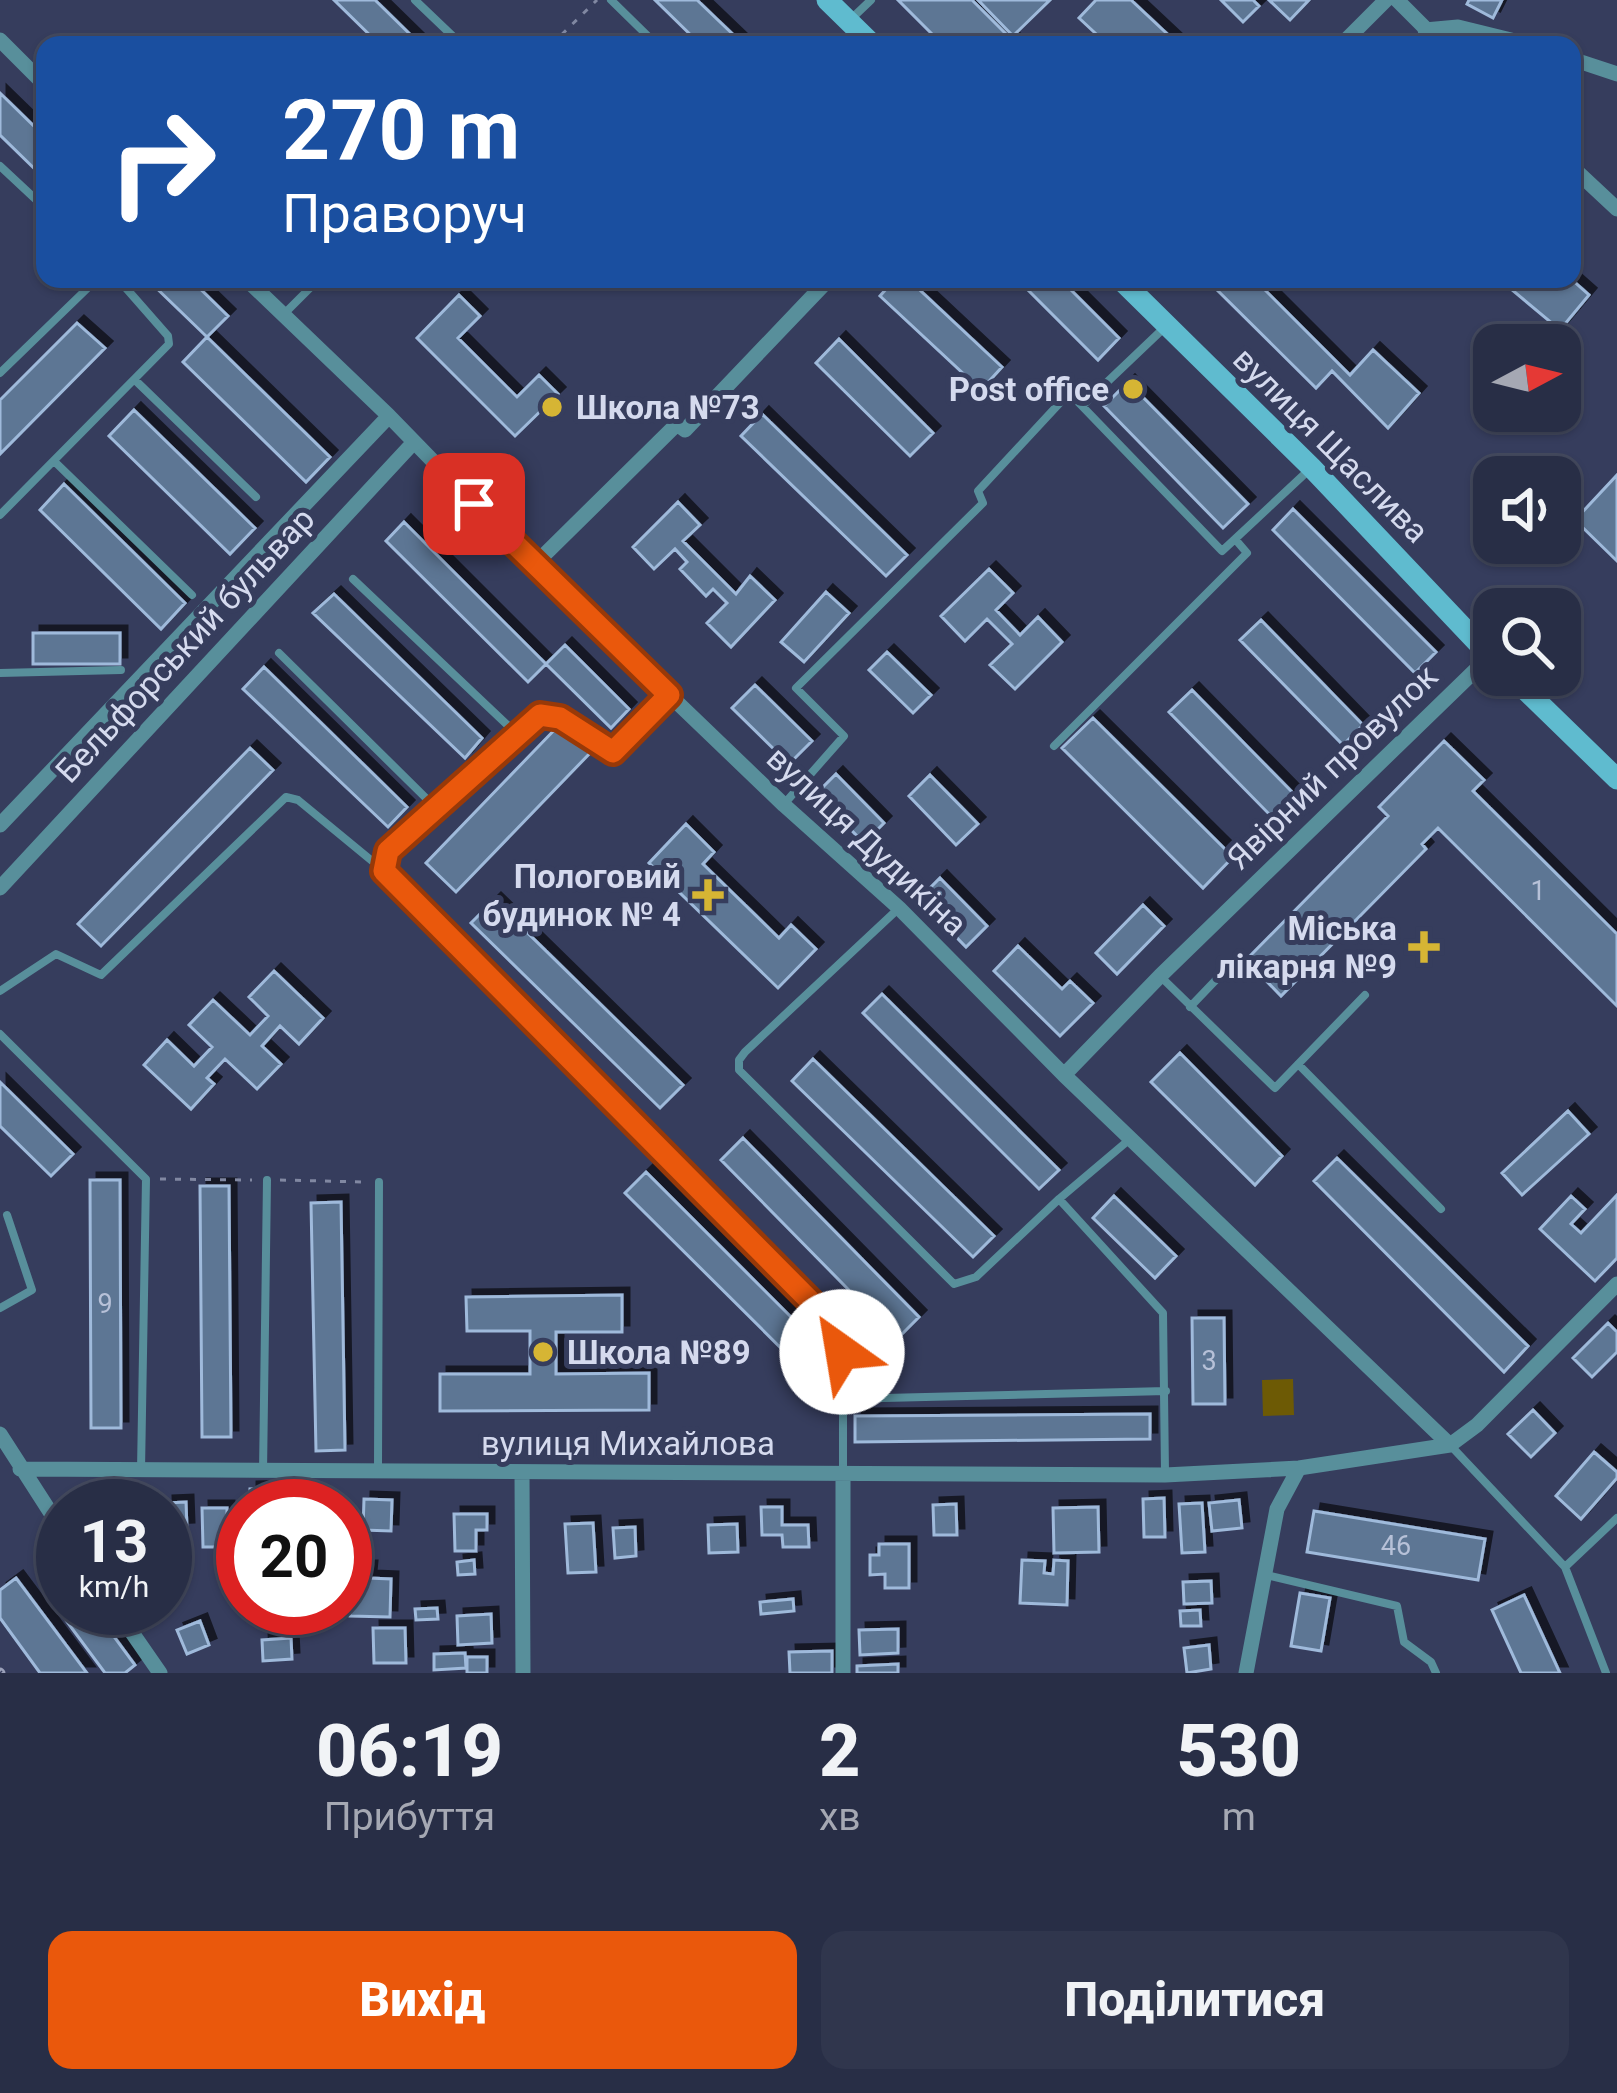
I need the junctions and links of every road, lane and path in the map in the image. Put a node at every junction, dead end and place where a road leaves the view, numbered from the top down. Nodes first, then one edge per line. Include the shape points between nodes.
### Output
1 (416, 0) edge
2 (597, 0) edge
3 (611, 0) edge
4 (827, 0) edge
5 (871, 0) edge
6 (1386, 0) edge
7 (1397, 0) edge
8 (849, 21) junction
9 (1425, 30) junction
10 (453, 36) edge
11 (560, 36) edge
12 (648, 36) edge
13 (864, 36) edge
14 (1350, 36) edge
15 (1432, 36) edge
16 (1494, 36) edge
17 (0, 40) edge
18 (1581, 62) edge
19 (1616, 72) edge
20 (36, 76) edge
21 (0, 166) edge
22 (1581, 174) edge
23 (36, 200) edge
24 (1617, 208) edge
25 (89, 288) edge
26 (126, 288) edge
27 (256, 288) edge
28 (310, 288) edge
29 (820, 288) edge
30 (1129, 288) edge
31 (284, 314) junction
32 (1166, 326) junction
33 (0, 373) edge
34 (135, 380) junction
35 (1082, 406) junction
36 (389, 416) junction
37 (414, 442) junction
38 (54, 461) junction
39 (1312, 468) junction
40 (256, 496) dead end
41 (0, 515) edge
42 (1235, 538) junction
43 (534, 565) junction
44 (353, 579) dead end
45 (192, 595) dead end
46 (1473, 638) edge
47 (279, 652) dead end
48 (121, 670) dead end
49 (0, 673) edge
50 (1473, 676) edge
51 (669, 695) junction
52 (1532, 696) edge
53 (518, 735) junction
54 (1054, 746) dead end
55 (1617, 779) edge
56 (784, 805) junction
57 (438, 810) junction
58 (0, 825) edge
59 (384, 871) junction
60 (0, 888) edge
61 (899, 908) junction
62 (1235, 960) dead end
63 (1160, 976) junction
64 (0, 991) edge
65 (1365, 995) dead end
66 (1190, 1006) junction
67 (0, 1034) edge
68 (1298, 1064) junction
69 (1064, 1075) junction
70 (1130, 1139) junction
71 (267, 1180) dead end
72 (379, 1182) dead end
73 (1059, 1199) junction
74 (1441, 1209) dead end
75 (7, 1216) dead end
76 (1617, 1284) edge
77 (0, 1308) edge
78 (1166, 1391) junction
79 (843, 1399) junction
80 (0, 1434) edge
81 (1450, 1444) junction
82 (1299, 1468) junction
83 (20, 1469) junction
84 (141, 1472) junction
85 (843, 1472) junction
86 (263, 1473) junction
87 (378, 1473) junction
88 (522, 1473) junction
89 (1165, 1474) junction
90 (36, 1492) edge
91 (1617, 1518) edge
92 (1565, 1567) junction
93 (1264, 1574) junction
94 (134, 1635) edge
95 (160, 1673) edge
96 (523, 1673) edge
97 (843, 1673) edge
98 (1246, 1673) edge
99 (1436, 1673) edge
100 (1606, 1673) edge

1 - 10 lane
2 - 11 path
3 - 12 lane
4 - 8 street
5 - 8 lane
6 - 14 street
7 - 9 street
8 - 13 street
9 - 15 street
9 - 16 street
17 - 20 street
18 - 19 street
21 - 23 lane
22 - 24 street
25 - 33 lane
26 - 34 lane via 170,339
27 - 31 street, вулиця Дудикіна
28 - 31 lane
29 - 43 street via 686,430 677,424
30 - 32 street, вулиця Щаслива
31 - 36 street, вулиця Дудикіна
32 - 35 lane
32 - 39 street, вулиця Щаслива
34 - 38 lane
34 - 40 lane
35 - 42 lane via 1222,551
35 - 56 lane via 1069,392 978,491 983,503 796,688 844,736
36 - 37 street, вулиця Дудикіна
36 - 58 street, Бельфорський бульвар
37 - 43 street, вулиця Дудикіна
37 - 60 street, Бельфорський бульвар
38 - 41 lane
38 - 45 lane
39 - 42 lane
39 - 46 street, вулиця Щаслива
42 - 54 lane via 1247,553
43 - 51 street, вулиця Дудикіна
44 - 53 lane
47 - 57 lane
48 - 49 lane
50 - 63 street, Явірний провулок
51 - 53 lane via 613,752 553,715 540,715
51 - 56 street, вулиця Дудикіна
52 - 55 street
53 - 57 lane
56 - 61 street, вулиця Дудикіна
57 - 59 lane via 388,851
59 - 64 lane via 286,797 101,975 56,954
59 - 79 lane via 832,1323 840,1336
61 - 69 street, вулиця Дудикіна
61 - 73 lane via 745,1052 739,1070 954,1284 976,1277
62 - 66 lane
63 - 66 lane
63 - 69 street, Явірний провулок
65 - 68 lane
66 - 68 lane via 1275,1088
67 - 84 lane via 146,1179
68 - 74 lane
69 - 70 street, вулиця Дудикіна
70 - 73 lane
70 - 81 street, вулиця Дудикіна
71 - 86 lane
72 - 87 lane
73 - 78 lane via 1158,1304
75 - 77 lane via 32,1290
76 - 81 street
78 - 79 lane
78 - 89 lane
79 - 85 lane
80 - 83 street
81 - 82 street, вулиця Михайлова
81 - 92 lane
82 - 89 street, вулиця Михайлова
82 - 93 street via 1277,1509
83 - 84 street, вулиця Михайлова
83 - 90 street
84 - 86 street, вулиця Михайлова
85 - 88 street, вулиця Михайлова
85 - 89 street, вулиця Михайлова
85 - 97 street
86 - 87 street, вулиця Михайлова
87 - 88 street, вулиця Михайлова
88 - 96 street
91 - 92 lane
92 - 100 lane
93 - 98 street
93 - 99 lane via 1397,1606 1404,1642
94 - 95 street

